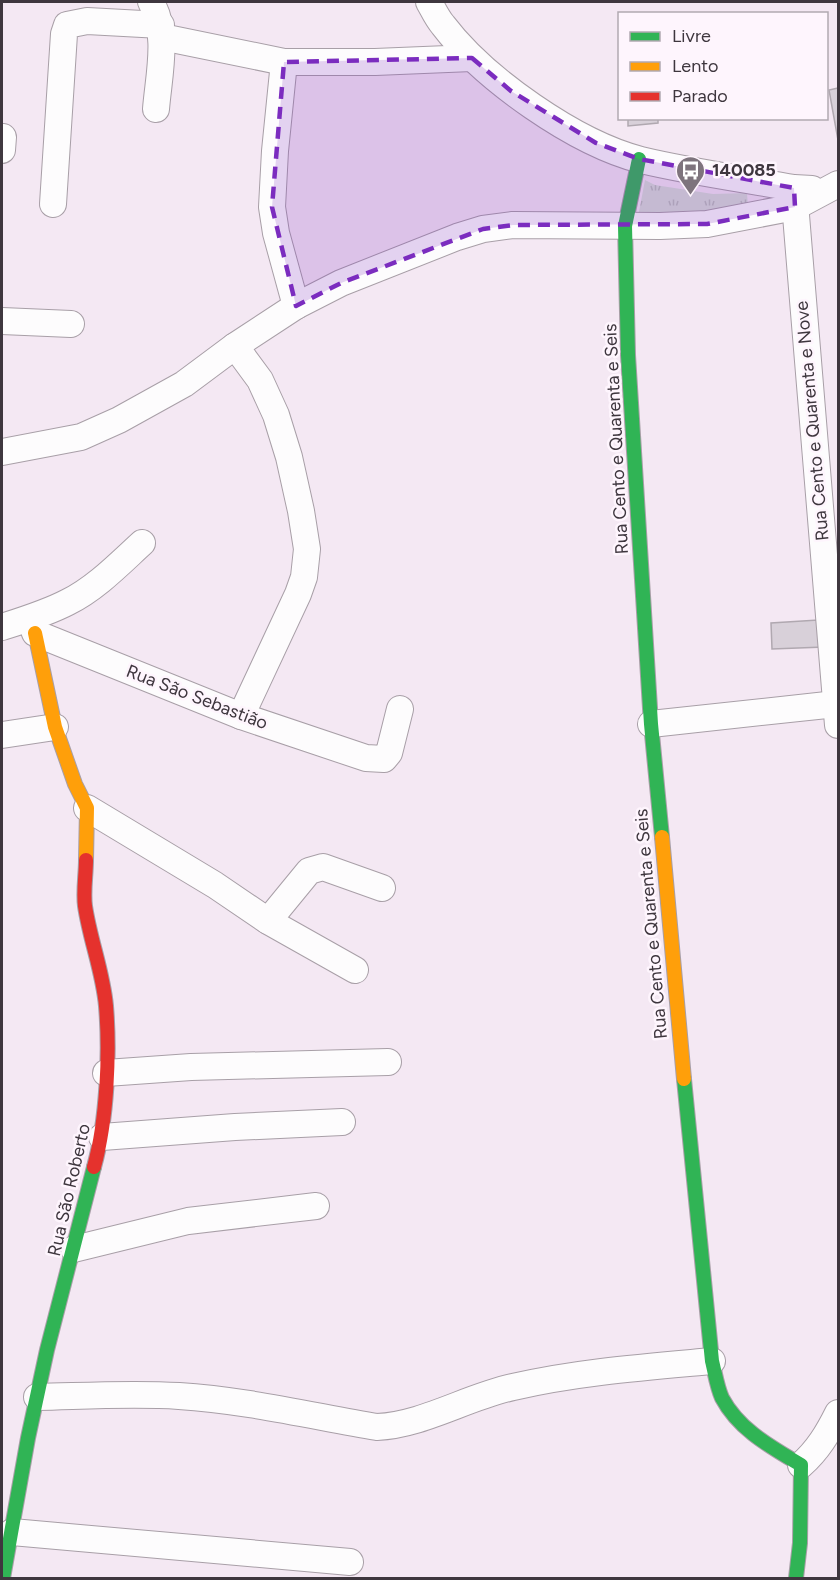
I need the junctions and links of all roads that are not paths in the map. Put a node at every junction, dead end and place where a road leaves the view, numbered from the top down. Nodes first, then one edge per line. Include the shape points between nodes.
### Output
1 (151, 2) edge
2 (429, 2) edge
3 (161, 31) junction
4 (472, 58) junction
5 (284, 62) junction
6 (156, 109) dead end
7 (639, 159) junction
8 (833, 187) edge
9 (795, 198) junction
10 (53, 204) dead end
11 (625, 226) junction
12 (296, 306) junction
13 (2, 321) edge
14 (71, 324) dead end
15 (235, 346) junction
16 (2, 452) edge
17 (142, 543) dead end
18 (831, 554) edge
19 (32, 626) junction
20 (2, 627) edge
21 (400, 709) dead end
22 (837, 715) edge
23 (241, 716) junction
24 (651, 724) junction
25 (55, 727) junction
26 (2, 735) edge
27 (87, 808) junction
28 (382, 888) dead end
29 (268, 921) junction
30 (355, 970) dead end
31 (388, 1062) dead end
32 (106, 1073) junction
33 (342, 1122) dead end
34 (102, 1137) junction
35 (316, 1206) dead end
36 (74, 1249) junction
37 (712, 1361) junction
38 (37, 1397) junction
39 (838, 1413) edge
40 (801, 1465) junction
41 (11, 1477) edge
42 (12, 1532) junction
43 (350, 1562) dead end
44 (3, 1578) edge
45 (796, 1578) edge

1 - 3 street
2 - 4 street via 442,24
3 - 5 street
3 - 6 street
3 - 10 street via 87,21 67,25
4 - 5 street
4 - 7 street via 554,120 596,143
5 - 12 street via 272,207
7 - 9 street
7 - 11 street, Rua Cento e Quarenta e Seis
8 - 9 street
9 - 11 street via 707,224
9 - 18 street, Rua Cento e Quarenta e Nove
11 - 12 street via 513,225 483,229 341,282
11 - 24 street, Rua Cento e Quarenta e Seis via 628,355
12 - 15 street
13 - 14 street
15 - 16 street via 184,384 119,420 81,437
15 - 23 street via 260,380 276,415 289,457 307,549 298,594
17 - 19 street via 105,577
18 - 22 street, Rua Cento e Quarenta e Nove
19 - 20 street
19 - 23 street, Rua São Sebastião
19 - 25 street, Rua São Roberto
21 - 23 street, Rua São Sebastião via 384,759 366,758
22 - 24 street
24 - 37 street, Rua Cento e Quarenta e Seis
25 - 26 street
25 - 27 street, Rua São Roberto
27 - 29 street
27 - 32 street, Rua São Roberto via 85,905 106,1006
28 - 29 street via 323,867 315,868
29 - 30 street
31 - 32 street
32 - 34 street, Rua São Roberto
33 - 34 street
34 - 36 street, Rua São Roberto
35 - 36 street via 188,1221
36 - 38 street, Rua São Roberto
37 - 38 street via 534,1382 480,1395 391,1427 180,1396
37 - 40 street, Rua Cento e Quarenta e Seis via 721,1396 737,1421
38 - 41 street, Rua São Roberto
39 - 40 street via 828,1434
40 - 45 street
41 - 42 street, Rua São Roberto
42 - 43 street
42 - 44 street, Rua São Roberto

